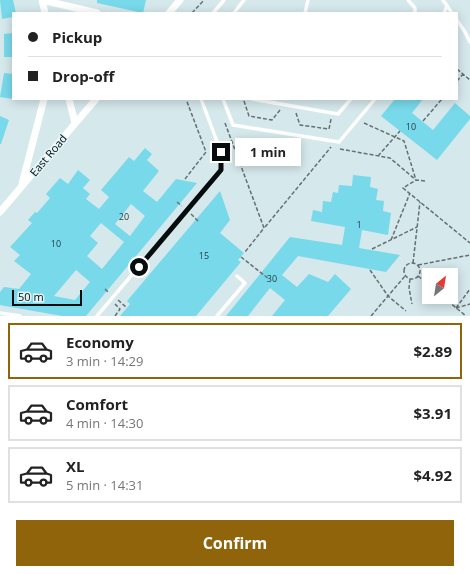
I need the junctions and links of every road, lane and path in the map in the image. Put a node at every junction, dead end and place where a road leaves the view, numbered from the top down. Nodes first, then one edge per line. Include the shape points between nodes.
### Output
1 (42, 0) edge
2 (180, 0) edge
3 (204, 0) edge
4 (224, 0) edge
5 (244, 0) edge
6 (308, 0) edge
7 (408, 0) edge
8 (443, 0) edge
9 (447, 6) junction
10 (45, 12) edge
11 (93, 12) edge
12 (170, 12) edge
13 (193, 12) edge
14 (214, 12) edge
15 (235, 12) edge
16 (306, 12) edge
17 (416, 12) edge
18 (444, 12) edge
19 (451, 12) edge
20 (458, 22) edge
21 (465, 32) junction
22 (470, 33) edge
23 (470, 42) edge
24 (458, 70) edge
25 (463, 74) junction
26 (458, 80) edge
27 (470, 80) edge
28 (44, 100) edge
29 (69, 100) edge
30 (95, 100) edge
31 (186, 100) edge
32 (200, 100) edge
33 (223, 100) edge
34 (258, 100) edge
35 (350, 100) edge
36 (374, 100) edge
37 (441, 100) edge
38 (244, 101) dead end
39 (282, 108) dead end
40 (295, 111) dead end
41 (333, 113) junction
42 (423, 121) dead end
43 (75, 123) junction
44 (224, 123) dead end
45 (364, 123) dead end
46 (400, 131) dead end
47 (395, 136) junction
48 (332, 147) dead end
49 (341, 149) dead end
50 (378, 156) junction
51 (185, 179) dead end
52 (416, 180) junction
53 (425, 181) dead end
54 (21, 187) junction
55 (410, 193) junction
56 (420, 202) junction
57 (0, 212) edge
58 (418, 226) junction
59 (264, 228) junction
60 (391, 240) junction
61 (470, 243) edge
62 (372, 249) dead end
63 (245, 252) dead end
64 (470, 255) edge
65 (241, 257) dead end
66 (413, 263) junction
67 (418, 265) junction
68 (370, 270) dead end
69 (237, 276) dead end
70 (406, 276) junction
71 (418, 276) junction
72 (269, 279) dead end
73 (410, 279) junction
74 (422, 279) edge
75 (470, 289) edge
76 (388, 296) junction
77 (111, 300) junction
78 (412, 304) dead end
79 (451, 304) edge
80 (470, 304) edge
81 (456, 308) junction
82 (406, 311) dead end
83 (0, 313) edge
84 (20, 316) edge
85 (98, 316) edge
86 (115, 316) edge
87 (217, 316) edge
88 (371, 316) edge
89 (466, 316) edge

1 - 10 street
1 - 11 street
2 - 12 street
3 - 13 path
4 - 14 lane
5 - 15 lane
6 - 16 lane
7 - 17 lane
8 - 9 lane
9 - 18 lane
9 - 19 lane
20 - 21 lane
21 - 22 lane
21 - 23 lane
24 - 25 path
25 - 26 path
25 - 27 path
28 - 54 street
29 - 43 street
30 - 43 street, East Road
31 - 51 path via 206,152
32 - 77 lane via 221,152 221,170
33 - 36 lane via 234,125 339,142
34 - 41 lane
35 - 41 lane via 338,114
37 - 42 path
38 - 39 path via 248,117 272,120
40 - 41 path via 300,125 328,130
43 - 54 street, East Road
44 - 59 path
45 - 47 path
46 - 47 path
47 - 50 path
47 - 52 path via 404,141
48 - 59 path
49 - 50 path
50 - 52 path via 390,158
52 - 53 path
52 - 55 path via 403,188
54 - 57 street, East Road
55 - 56 path
55 - 60 path
56 - 58 path
56 - 61 path
58 - 60 path
58 - 66 path
59 - 63 path
60 - 62 path
64 - 67 path
65 - 72 path
66 - 67 path
66 - 70 path via 405,266
67 - 71 path
68 - 76 path
69 - 87 lane via 245,283
70 - 73 path
70 - 76 path
71 - 73 path
71 - 74 path
73 - 78 path
75 - 81 path
76 - 82 path
76 - 88 path
77 - 85 lane
77 - 86 path via 120,309
79 - 81 path
80 - 81 path
81 - 89 path
83 - 84 lane

